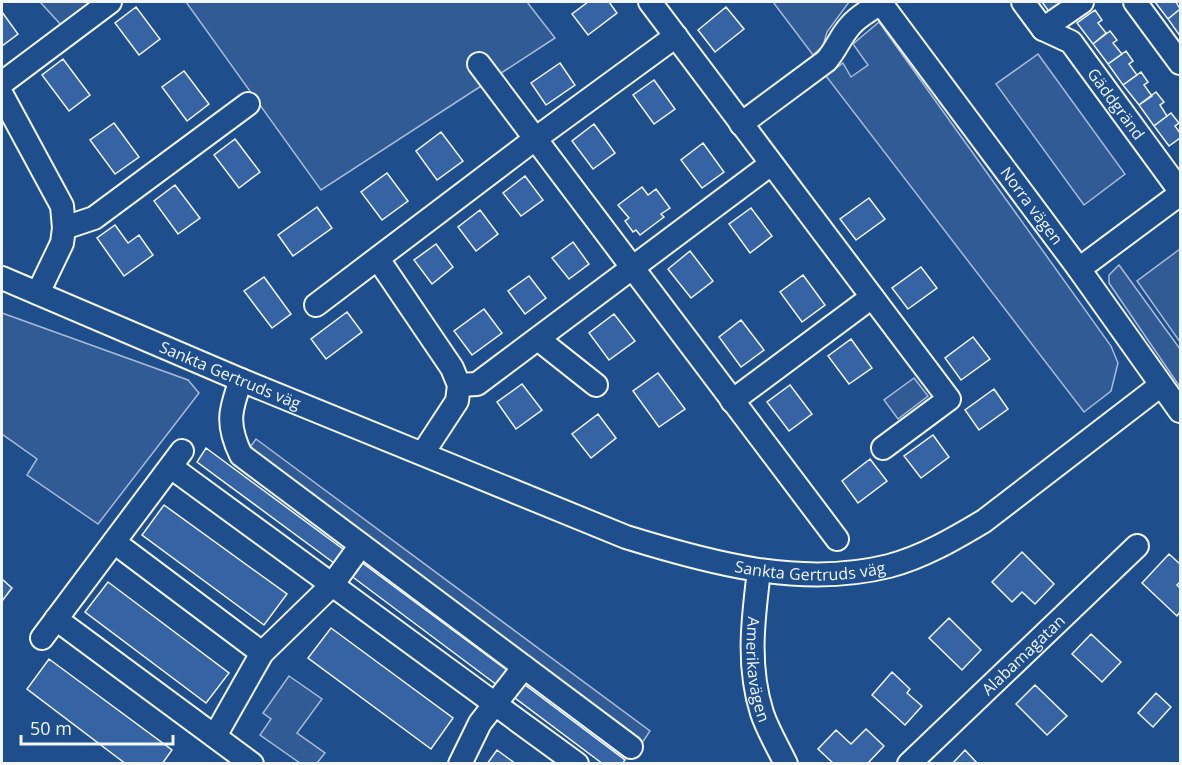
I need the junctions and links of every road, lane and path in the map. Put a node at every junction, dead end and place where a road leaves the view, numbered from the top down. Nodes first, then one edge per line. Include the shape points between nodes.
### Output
1 (110, 2) edge
2 (650, 2) edge
3 (880, 2) edge
4 (1023, 2) edge
5 (1082, 2) edge
6 (1136, 2) edge
7 (1043, 29) junction
8 (676, 36) junction
9 (1180, 63) edge
10 (479, 64) dead end
11 (2, 83) edge
12 (2, 95) edge
13 (248, 104) dead end
14 (741, 124) junction
15 (535, 139) junction
16 (771, 164) junction
17 (1180, 192) edge
18 (64, 228) junction
19 (378, 259) junction
20 (633, 269) junction
21 (1079, 269) junction
22 (2, 278) edge
23 (39, 293) junction
24 (872, 297) junction
25 (316, 304) dead end
26 (538, 339) junction
27 (241, 380) junction
28 (459, 385) junction
29 (596, 385) dead end
30 (1161, 385) junction
31 (732, 401) junction
32 (1180, 411) edge
33 (883, 448) dead end
34 (423, 453) junction
35 (837, 539) dead end
36 (114, 542) junction
37 (361, 545) junction
38 (1137, 546) dead end
39 (759, 571) junction
40 (332, 585) junction
41 (56, 619) junction
42 (42, 638) dead end
43 (262, 653) junction
44 (524, 667) junction
45 (496, 704) junction
46 (215, 736) junction
47 (631, 747) dead end
48 (252, 764) edge
49 (460, 764) edge
50 (577, 764) edge
51 (786, 764) edge
52 (909, 764) edge

1 - 11 street
2 - 8 street
3 - 14 street via 852,23 826,61
3 - 21 street, Norra vägen
4 - 7 street, Gäddgränd
5 - 7 street
6 - 9 street
7 - 17 street, Gäddgränd via 1071,42
8 - 14 street
8 - 15 street
10 - 15 street, Sankta Gertruds väg
12 - 18 street via 62,206
13 - 18 street via 94,218
14 - 16 street
15 - 19 street
15 - 20 street, Sankta Gertruds väg
16 - 20 street
16 - 24 street
17 - 21 street, Gäddgränd
18 - 23 street via 62,243
19 - 25 street
19 - 28 street via 452,368
20 - 26 street
20 - 31 street, Sankta Gertruds väg
21 - 30 street, Norra vägen
22 - 23 street, Sankta Gertruds väg
23 - 27 street, Sankta Gertruds väg
24 - 31 street
24 - 33 street via 949,399
26 - 28 street via 477,384
26 - 29 street
27 - 34 street, Sankta Gertruds väg
27 - 37 street via 230,418 241,455
28 - 34 street via 457,401
30 - 32 street, Norra vägen
30 - 39 street, Sankta Gertruds väg via 984,521 925,554 857,573
31 - 35 street, Sankta Gertruds väg
34 - 39 street, Sankta Gertruds väg via 626,537 682,555
36 - 40 street via 176,459
36 - 41 street
36 - 43 street
37 - 40 street
37 - 44 street
38 - 52 street, Alabamagatan
39 - 51 street, Amerikavägen via 752,668 762,714
40 - 43 street
40 - 45 street
41 - 42 street
41 - 46 street
43 - 46 street
44 - 45 street
44 - 47 street
45 - 49 street via 480,723
45 - 50 street
46 - 48 street

